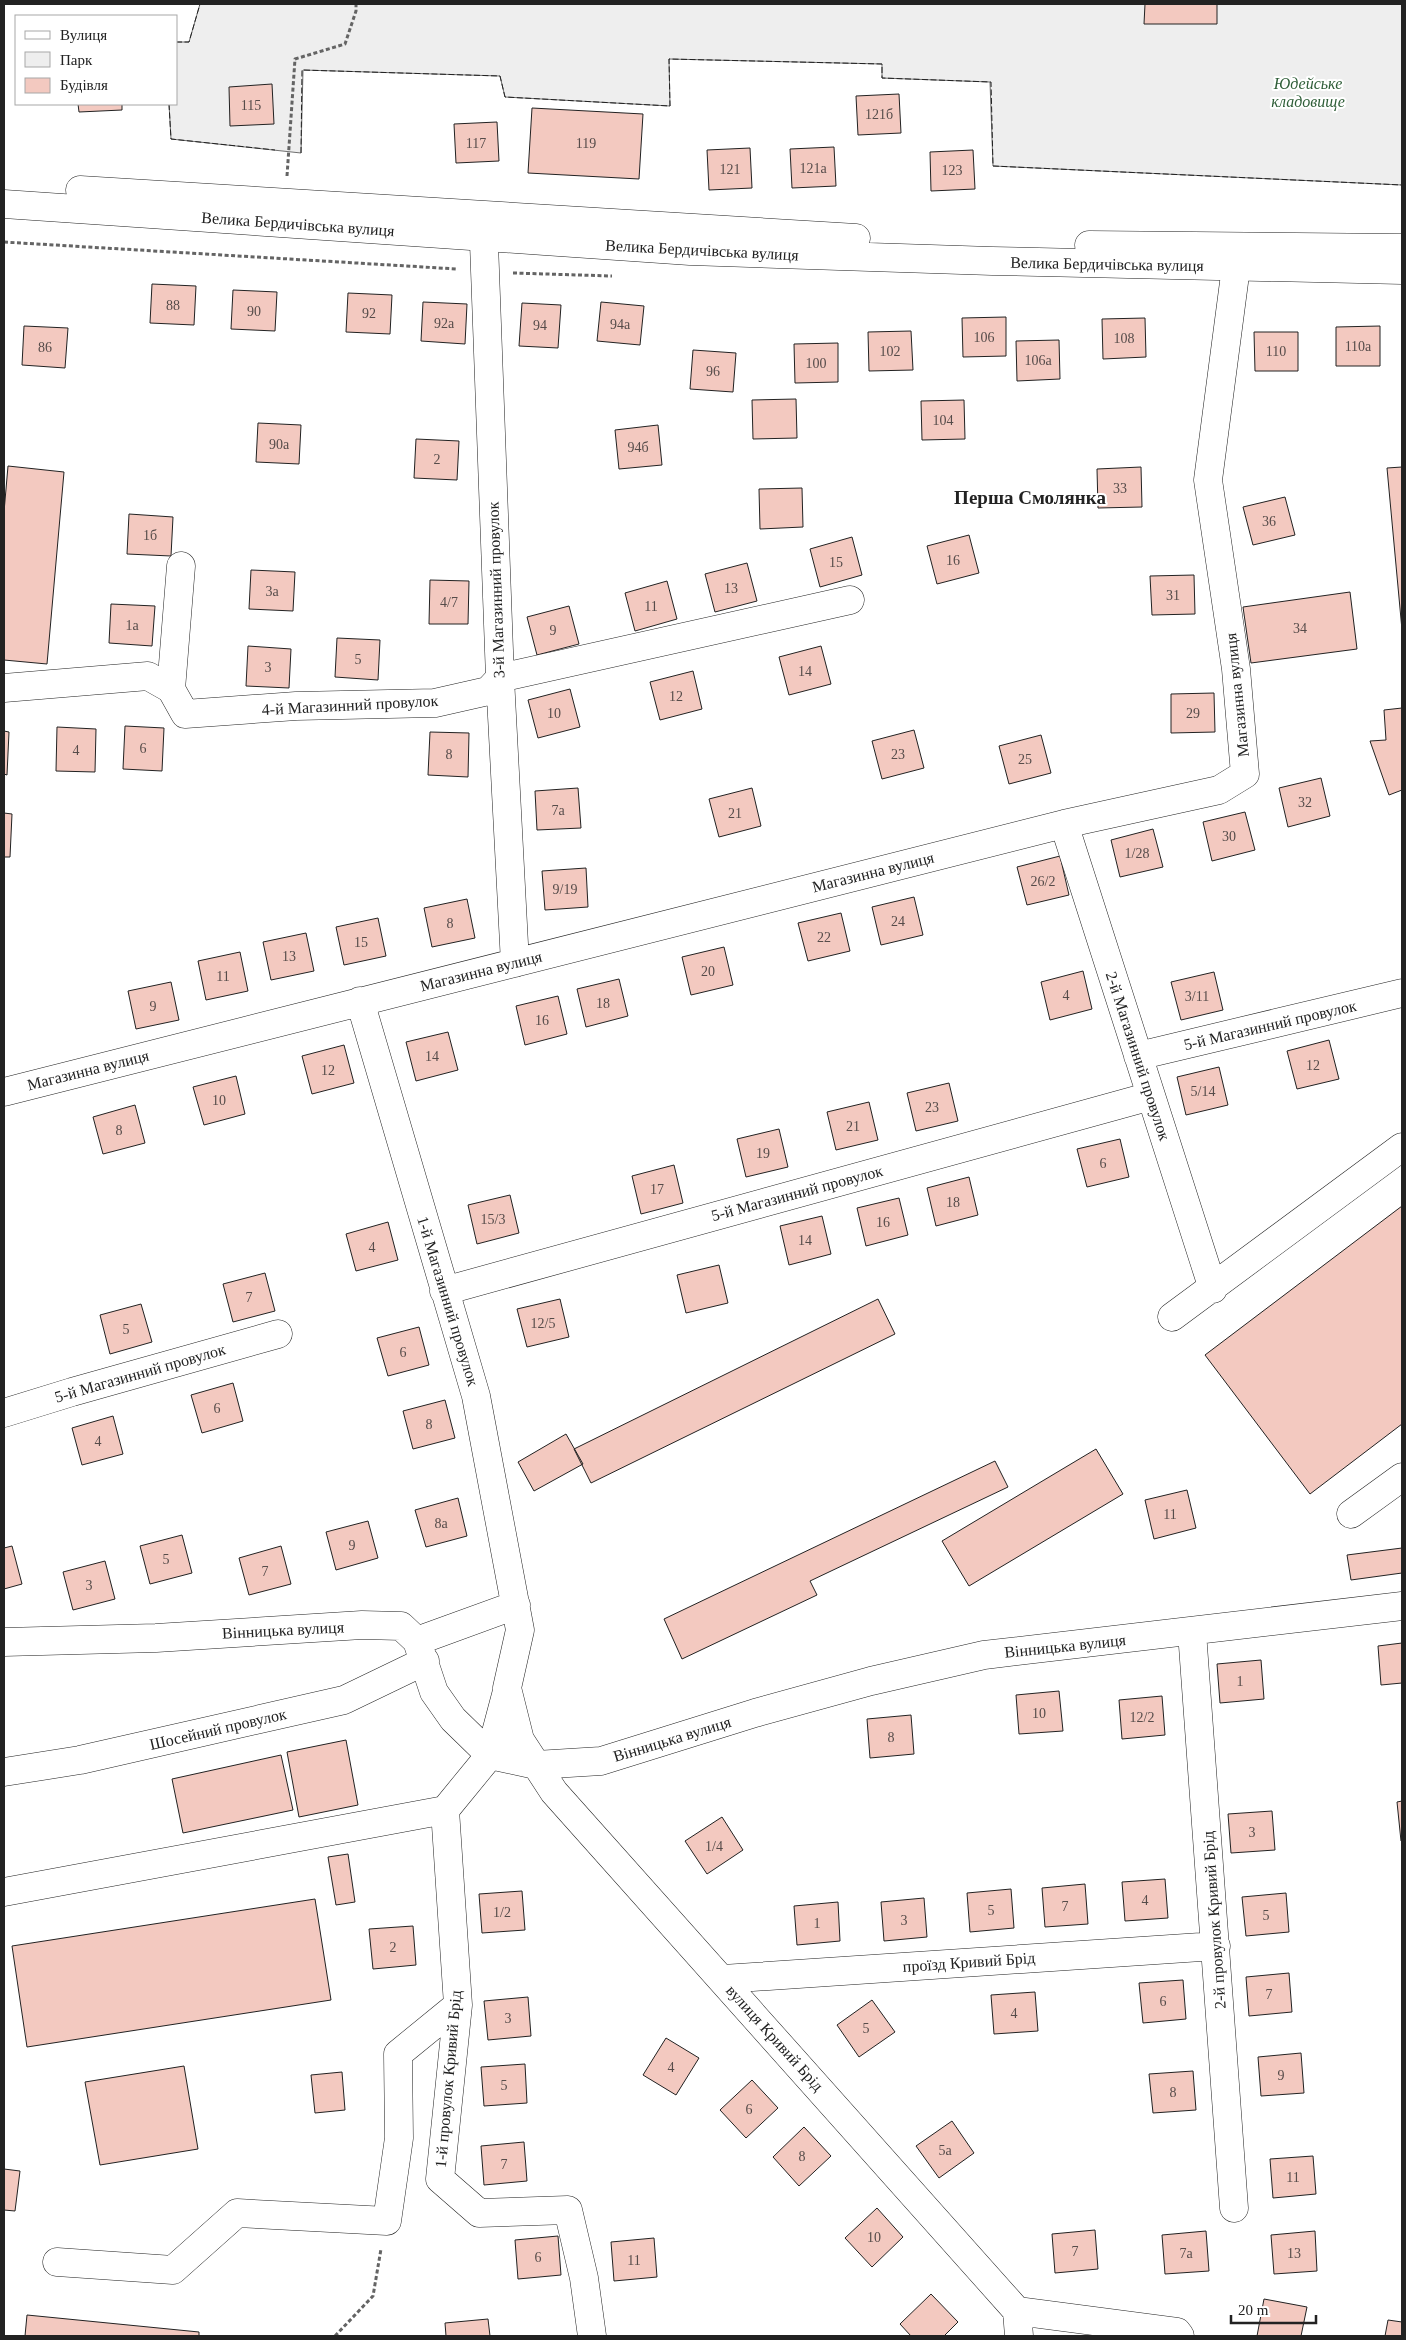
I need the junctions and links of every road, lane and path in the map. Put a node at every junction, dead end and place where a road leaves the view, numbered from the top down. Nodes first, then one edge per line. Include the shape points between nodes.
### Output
1 (356, 4) edge
2 (4, 186) edge
3 (286, 202) junction
4 (4, 204) edge
5 (482, 226) junction
6 (1402, 248) edge
7 (1236, 267) junction
8 (1402, 270) edge
9 (181, 566) dead end
10 (850, 600) dead end
11 (500, 678) junction
12 (4, 688) edge
13 (171, 689) junction
14 (1064, 824) junction
15 (515, 963) junction
16 (1402, 993) edge
17 (360, 1001) junction
18 (1138, 1056) junction
19 (4, 1092) edge
20 (1151, 1096) junction
21 (1402, 1147) edge
22 (1213, 1289) junction
23 (444, 1291) junction
24 (1172, 1316) dead end
25 (278, 1334) dead end
26 (4, 1413) edge
27 (1402, 1477) edge
28 (1351, 1514) dead end
29 (516, 1604) junction
30 (1402, 1606) edge
31 (1192, 1632) junction
32 (4, 1642) edge
33 (421, 1651) junction
34 (507, 1688) junction
35 (490, 1755) junction
36 (536, 1764) junction
37 (4, 1772) edge
38 (445, 1810) junction
39 (4, 1892) edge
40 (1216, 1946) junction
41 (723, 1979) junction
42 (458, 2005) junction
43 (1234, 2208) dead end
44 (387, 2221) junction
45 (57, 2262) dead end
46 (1018, 2324) edge
47 (336, 2336) edge
48 (592, 2336) edge
49 (1180, 2336) edge

1 - 3 path via 345,44 295,59
2 - 3 street, Велика Бердичівська вулиця
3 - 5 street, Велика Бердичівська вулиця
4 - 5 street, Велика Бердичівська вулиця
5 - 6 street, Велика Бердичівська вулиця via 992,244
5 - 7 street, Велика Бердичівська вулиця via 690,251
5 - 11 street, 3-й Магазинний провулок
7 - 8 street, Велика Бердичівська вулиця
7 - 14 street, Магазинна вулиця via 1208,480 1236,669 1245,774 1219,790
9 - 13 street
10 - 11 street, 4-й Магазинний провулок
11 - 13 street, 4-й Магазинний провулок via 488,691 435,704 296,706 185,714
11 - 15 street, 3-й Магазинний провулок
12 - 13 street via 148,676
14 - 15 street, Магазинна вулиця
14 - 18 street, 2-й Магазинний провулок
15 - 17 street, Магазинна вулиця
16 - 18 street, 5-й Магазинний провулок
17 - 19 street, Магазинна вулиця
17 - 23 street, 1-й Магазинний провулок
18 - 20 street, 2-й Магазинний провулок
20 - 22 street, 2-й Магазинний провулок
20 - 23 street, 5-й Магазинний провулок
21 - 22 street
22 - 24 street
23 - 29 street, 1-й Магазинний провулок via 476,1396
25 - 26 street, 5-й Магазинний провулок
27 - 28 street
29 - 33 street, Шосейний провулок
29 - 34 street, вулиця Кривий Брід via 520,1630
30 - 31 street, Вінницька вулиця
31 - 36 street, Вінницька вулиця via 984,1655 835,1691 601,1762
31 - 40 street, 2-й провулок Кривий Брід
32 - 33 street, Вінницька вулиця via 156,1638 362,1625 401,1626
33 - 35 street via 434,1692 453,1719
33 - 37 street, Шосейний провулок via 344,1700 80,1760
34 - 35 street
34 - 36 street, вулиця Кривий Брід via 520,1740
35 - 36 street, Вінницька вулиця
35 - 38 street
36 - 41 street, вулиця Кривий Брід via 554,1792
38 - 39 street
38 - 42 street, 1-й провулок Кривий Брід
40 - 41 street, проїзд Кривий Брід
40 - 43 street, 2-й провулок Кривий Брід
41 - 46 street, вулиця Кривий Брід
42 - 44 street via 398,2054 399,2138
42 - 48 street, 1-й провулок Кривий Брід via 440,2179 479,2213 568,2210 584,2278
44 - 45 street via 237,2213 173,2270
44 - 47 path via 373,2296
46 - 49 street, вулиця Кривий Брід via 1178,2332

